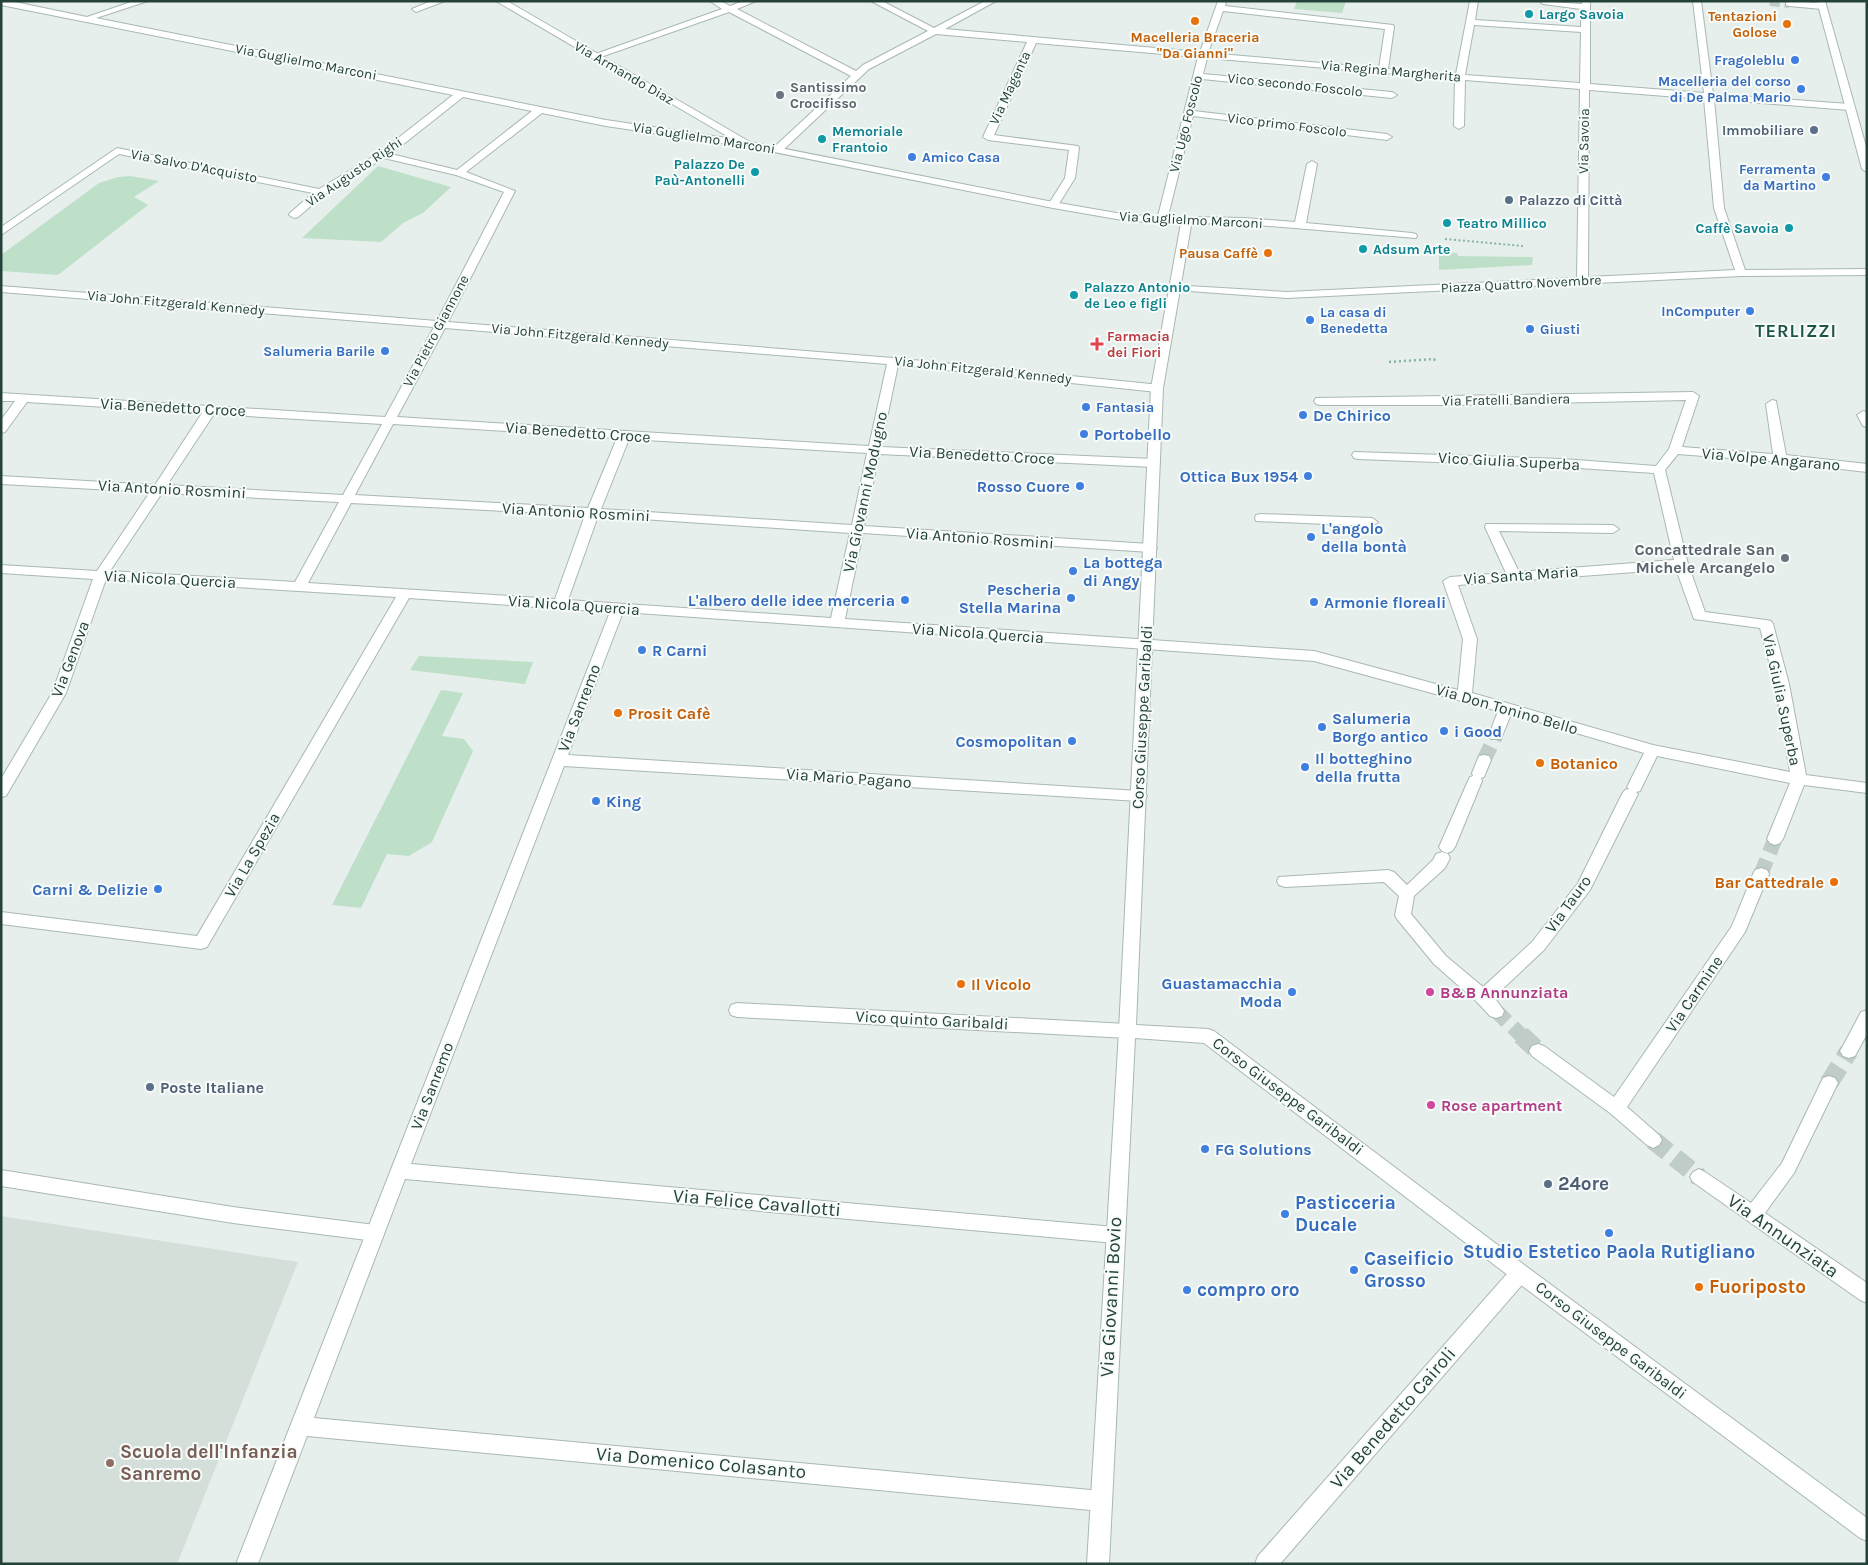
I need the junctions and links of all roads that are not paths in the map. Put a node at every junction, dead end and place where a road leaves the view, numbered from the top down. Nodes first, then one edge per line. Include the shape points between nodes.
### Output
1 (144, 1) edge
2 (441, 1) edge
3 (500, 1) edge
4 (714, 1) edge
5 (752, 1) edge
6 (875, 1) edge
7 (992, 1) edge
8 (1474, 1) edge
9 (1543, 1) edge
10 (1698, 1) edge
11 (1, 2) edge
12 (1789, 3) dead end
13 (1221, 4) edge
14 (1586, 4) edge
15 (1821, 4) edge
16 (416, 9) dead end
17 (729, 9) junction
18 (87, 18) junction
19 (1470, 22) junction
20 (1585, 30) junction
21 (934, 31) junction
22 (1033, 39) junction
23 (1203, 55) junction
24 (594, 56) junction
25 (1383, 71) junction
26 (857, 75) junction
27 (1198, 76) junction
28 (1460, 77) junction
29 (1585, 87) junction
30 (462, 93) junction
31 (1392, 95) dead end
32 (1709, 96) junction
33 (1849, 107) junction
34 (541, 109) junction
35 (1188, 113) junction
36 (1459, 126) dead end
37 (1387, 137) dead end
38 (747, 144) junction
39 (776, 150) junction
40 (384, 155) junction
41 (1312, 164) dead end
42 (1867, 169) edge
43 (459, 173) junction
44 (321, 192) junction
45 (1053, 205) junction
46 (294, 214) dead end
47 (1162, 220) junction
48 (1186, 220) junction
49 (1300, 226) junction
50 (1, 232) edge
51 (1412, 236) road end
52 (1867, 272) edge
53 (1742, 273) junction
54 (1582, 282) junction
55 (1175, 287) junction
56 (1, 289) edge
57 (441, 325) junction
58 (892, 360) junction
59 (1158, 388) junction
60 (1, 397) edge
61 (24, 398) junction
62 (1320, 401) dead end
63 (1772, 404) dead end
64 (211, 409) junction
65 (389, 420) junction
66 (1, 429) edge
67 (624, 435) junction
68 (874, 450) junction
69 (1675, 450) junction
70 (1358, 455) dead end
71 (1780, 458) junction
72 (1154, 463) junction
73 (1867, 468) edge
74 (1659, 470) junction
75 (1, 480) edge
76 (159, 488) junction
77 (347, 498) junction
78 (593, 512) junction
79 (1261, 518) dead end
80 (1372, 522) dead end
81 (1613, 529) dead end
82 (857, 530) junction
83 (1150, 548) junction
84 (1681, 564) junction
85 (1, 569) edge
86 (101, 575) junction
87 (1514, 575) junction
88 (300, 586) junction
89 (405, 593) junction
90 (560, 604) junction
91 (618, 608) junction
92 (837, 624) junction
93 (1146, 644) junction
94 (1464, 696) junction
95 (1506, 708) junction
96 (1496, 735) tunnel mouth
97 (1653, 750) junction
98 (560, 760) junction
99 (1479, 771) tunnel mouth
100 (1799, 779) junction
101 (1867, 788) edge
102 (1, 792) edge
103 (1139, 796) junction
104 (1775, 839) tunnel mouth
105 (1761, 874) tunnel mouth
106 (1285, 881) dead end
107 (1407, 894) junction
108 (1, 918) edge
109 (1483, 997) junction
110 (737, 1010) dead end
111 (1496, 1012) tunnel mouth
112 (1867, 1017) edge
113 (1127, 1031) junction
114 (1538, 1051) tunnel mouth
115 (1849, 1051) tunnel mouth
116 (1830, 1083) tunnel mouth
117 (1616, 1108) junction
118 (1653, 1140) tunnel mouth
119 (399, 1171) junction
120 (1699, 1177) tunnel mouth
121 (1, 1178) edge
122 (1752, 1215) junction
123 (376, 1233) junction
124 (1115, 1235) junction
125 (1520, 1273) junction
126 (1867, 1294) edge
127 (300, 1426) junction
128 (1101, 1501) junction
129 (1867, 1532) edge
130 (247, 1564) edge
131 (1098, 1564) edge
132 (1266, 1564) edge

1 - 18 street
2 - 16 street
3 - 24 street, Via Armando Diaz
4 - 17 street
5 - 17 street
6 - 21 street
7 - 21 street
8 - 19 street
9 - 14 street
10 - 32 street
11 - 18 street, Via Guglielmo Marconi
12 - 15 street
13 - 23 street, Via Ugo Foscolo
13 - 25 street via 1390,27
14 - 20 street, Via Savoia
15 - 33 street
17 - 24 street
17 - 26 street
18 - 30 street, Via Guglielmo Marconi
19 - 20 street
19 - 28 street
20 - 29 street, Via Savoia
21 - 22 street, Via Regina Margherita
21 - 26 street
22 - 23 street, Via Regina Margherita
22 - 45 street, Via Magenta via 988,137 1074,148 1070,178
23 - 25 street, Via Regina Margherita
23 - 27 street, Via Ugo Foscolo
24 - 38 street, Via Armando Diaz
25 - 28 street, Via Regina Margherita
26 - 39 street
27 - 31 street, Vico secondo Foscolo
27 - 35 street, Via Ugo Foscolo
28 - 29 street, Via Regina Margherita
28 - 36 street
29 - 32 street, Via Regina Margherita
29 - 54 street, Via Savoia
30 - 34 street, Via Guglielmo Marconi
30 - 40 street, Via Augusto Righi
32 - 33 street, Via Regina Margherita
32 - 53 street via 1719,208
33 - 42 street
34 - 38 street, Via Guglielmo Marconi via 606,123
34 - 43 street
35 - 37 street, Vico primo Foscolo
35 - 47 street, Via Ugo Foscolo
38 - 39 street, Via Guglielmo Marconi
39 - 45 street, Via Guglielmo Marconi
40 - 43 street, Via Pietro Giannone
40 - 44 street, Via Augusto Righi
41 - 49 street
43 - 57 street, Via Pietro Giannone via 510,191
44 - 46 street, Via Augusto Righi
44 - 50 street, Via Salvo D'Acquisto via 117,150
45 - 47 street, Via Guglielmo Marconi via 1128,218
47 - 48 street, Via Guglielmo Marconi
48 - 49 street, Via Guglielmo Marconi
48 - 55 street, Corso Giuseppe Garibaldi
49 - 51 street, Via Guglielmo Marconi
52 - 53 street, Piazza Quattro Novembre
53 - 54 street, Piazza Quattro Novembre
54 - 55 street, Piazza Quattro Novembre via 1287,296
55 - 59 street, Corso Giuseppe Garibaldi
56 - 57 street, Via John Fitzgerald Kennedy
57 - 58 street, Via John Fitzgerald Kennedy
57 - 65 street, Via Pietro Giannone
58 - 59 street, Via John Fitzgerald Kennedy
58 - 68 street, Via Giovanni Modugno
59 - 72 street, Corso Giuseppe Garibaldi
60 - 61 street, Via Benedetto Croce
61 - 64 street, Via Benedetto Croce
61 - 66 street
62 - 69 street, Via Fratelli Bandiera via 1693,396
63 - 71 street
64 - 65 street, Via Benedetto Croce
64 - 76 street, Via Genova
65 - 67 street, Via Benedetto Croce
65 - 77 street, Via Pietro Giannone
67 - 68 street, Via Benedetto Croce
67 - 78 street
68 - 72 street, Via Benedetto Croce
68 - 82 street, Via Giovanni Modugno
69 - 71 street, Via Volpe Angarano
69 - 74 street
70 - 74 street, Vico Giulia Superba
71 - 73 street, Via Volpe Angarano
72 - 83 street, Corso Giuseppe Garibaldi
74 - 84 street, Via Giulia Superba
75 - 76 street, Via Antonio Rosmini
76 - 77 street, Via Antonio Rosmini
76 - 86 street, Via Genova
77 - 78 street, Via Antonio Rosmini
77 - 88 street, Via Pietro Giannone
78 - 82 street, Via Antonio Rosmini
78 - 90 street
79 - 80 street
81 - 87 street via 1491,527
82 - 83 street, Via Antonio Rosmini
82 - 92 street, Via Giovanni Modugno
83 - 93 street, Corso Giuseppe Garibaldi
84 - 87 street, Via Santa Maria
84 - 100 street, Via Giulia Superba via 1699,616 1766,624 1782,684
85 - 86 street, Via Nicola Quercia
86 - 88 street, Via Nicola Quercia
86 - 102 street, Via Genova via 59,693
87 - 94 street, Via Santa Maria via 1450,580 1470,639
88 - 89 street, Via Nicola Quercia
89 - 90 street, Via Nicola Quercia
89 - 108 street, Via La Spezia via 201,943
90 - 91 street, Via Nicola Quercia
91 - 92 street, Via Nicola Quercia
91 - 98 street, Via Sanremo
92 - 93 street, Via Nicola Quercia
93 - 94 street, Via Don Tonino Bello via 1314,656
93 - 103 street, Corso Giuseppe Garibaldi
94 - 95 street, Via Don Tonino Bello
95 - 96 street
95 - 97 street, Via Don Tonino Bello
97 - 100 street, Via Don Tonino Bello
97 - 109 street, Via Tauro via 1584,886 1538,946
98 - 103 street, Via Mario Pagano
98 - 119 street, Via Sanremo
99 - 107 street via 1440,864
100 - 101 street, Via Don Tonino Bello
100 - 104 street
103 - 113 street, Corso Giuseppe Garibaldi
105 - 117 street, Via Carmine via 1739,928
106 - 107 street via 1388,876
107 - 109 street via 1403,915 1440,960
109 - 111 street
110 - 113 street, Vico quinto Garibaldi
112 - 115 street
113 - 124 street, Via Giovanni Bovio
113 - 125 street, Corso Giuseppe Garibaldi via 1208,1036
114 - 117 street
116 - 122 street via 1788,1168
117 - 118 street
119 - 123 street, Via Sanremo
119 - 124 street, Via Felice Cavallotti
120 - 122 street, Via Annunziata
121 - 123 street via 233,1215
122 - 126 street, Via Annunziata
123 - 127 street, Via Sanremo
124 - 128 street, Via Giovanni Bovio
125 - 129 street, Corso Giuseppe Garibaldi
125 - 132 street, Via Benedetto Cairoli
127 - 128 street, Via Domenico Colasanto
127 - 130 street, Via Sanremo
128 - 131 street, Via Giovanni Bovio

